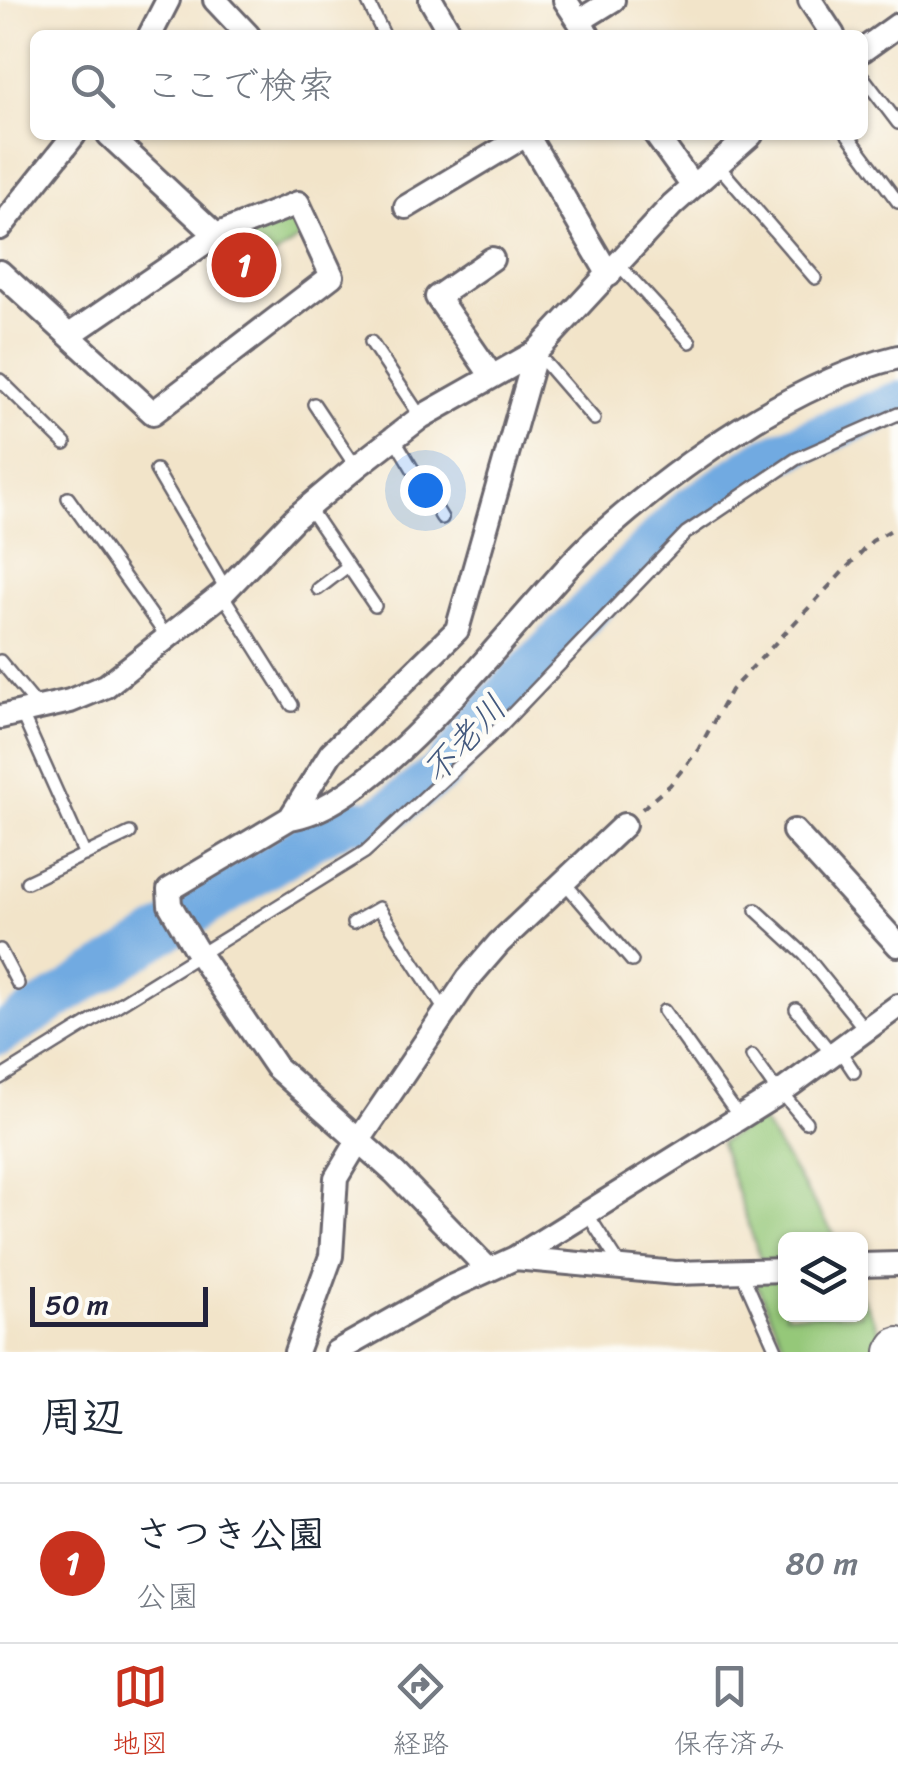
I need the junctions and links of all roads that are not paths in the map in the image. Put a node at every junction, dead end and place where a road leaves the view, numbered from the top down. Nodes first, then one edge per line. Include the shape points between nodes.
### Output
1 (168, 0) edge
2 (214, 0) edge
3 (367, 0) edge
4 (431, 0) edge
5 (566, 0) edge
6 (613, 0) edge
7 (810, 0) edge
8 (898, 25) edge
9 (583, 28) edge
10 (153, 30) edge
11 (243, 30) edge
12 (382, 30) edge
13 (449, 30) edge
14 (831, 30) edge
15 (868, 46) edge
16 (868, 83) edge
17 (898, 123) edge
18 (70, 140) edge
19 (114, 140) edge
20 (519, 140) edge
21 (530, 140) edge
22 (660, 140) edge
23 (745, 140) edge
24 (852, 140) edge
25 (716, 162) junction
26 (692, 185) junction
27 (898, 202) edge
28 (406, 207) dead end
29 (0, 228) edge
30 (216, 235) junction
31 (492, 259) dead end
32 (614, 270) junction
33 (0, 272) edge
34 (815, 278) dead end
35 (72, 334) junction
36 (371, 342) dead end
37 (690, 342) dead end
38 (536, 352) junction
39 (898, 357) edge
40 (491, 375) junction
41 (0, 380) edge
42 (314, 404) dead end
43 (898, 414) edge
44 (421, 417) junction
45 (594, 419) dead end
46 (394, 438) junction
47 (65, 444) dead end
48 (356, 467) junction
49 (156, 470) dead end
50 (68, 498) dead end
51 (308, 507) junction
52 (442, 518) dead end
53 (348, 566) junction
54 (318, 590) dead end
55 (224, 592) junction
56 (375, 606) dead end
57 (167, 637) junction
58 (0, 661) edge
59 (292, 704) dead end
60 (20, 712) edge
61 (290, 818) junction
62 (624, 825) road end
63 (794, 831) dead end
64 (130, 833) dead end
65 (86, 855) junction
66 (27, 882) dead end
67 (564, 882) junction
68 (756, 910) dead end
69 (353, 924) dead end
70 (898, 945) edge
71 (0, 950) edge
72 (198, 951) junction
73 (632, 960) dead end
74 (18, 984) dead end
75 (898, 1006) edge
76 (444, 1009) junction
77 (796, 1009) dead end
78 (664, 1011) dead end
79 (864, 1028) junction
80 (834, 1051) junction
81 (752, 1056) dead end
82 (854, 1072) dead end
83 (0, 1078) edge
84 (780, 1093) junction
85 (740, 1119) junction
86 (806, 1122) dead end
87 (357, 1143) junction
88 (586, 1212) junction
89 (515, 1258) junction
90 (898, 1264) edge
91 (868, 1265) edge
92 (489, 1270) junction
93 (623, 1270) junction
94 (778, 1271) edge
95 (742, 1273) junction
96 (296, 1352) edge
97 (336, 1352) edge
98 (777, 1352) edge

1 - 10 street
2 - 11 street
3 - 12 lane
4 - 13 street
5 - 9 street
6 - 9 street
7 - 14 street
8 - 15 street
16 - 17 lane
18 - 29 street
19 - 30 street
20 - 28 street
21 - 32 street
22 - 26 street
23 - 25 street
24 - 27 lane
25 - 26 street
25 - 34 lane
26 - 32 street
30 - 35 street
30 - 35 street via 298,203 332,276 153,413
31 - 40 street via 437,297
32 - 37 lane
32 - 38 street
33 - 35 street
36 - 44 lane
38 - 40 street
38 - 45 lane
38 - 61 street via 458,630 330,753
39 - 61 street via 805,392 698,458 599,536 378,769 316,814
40 - 44 street
41 - 47 lane
42 - 48 lane
43 - 72 lane via 796,459 686,534 421,805 365,852
44 - 46 street
46 - 48 street
46 - 52 lane
48 - 51 street
49 - 55 lane
50 - 57 lane
51 - 53 lane
51 - 55 street
53 - 54 lane
53 - 56 lane
55 - 57 street
55 - 59 lane
57 - 60 street via 106,686
58 - 60 lane
60 - 65 lane
61 - 72 street via 169,890 170,906
62 - 67 street
63 - 70 street
64 - 65 lane
65 - 66 lane
67 - 73 lane
67 - 76 street via 499,942
68 - 79 lane via 805,955
69 - 76 lane via 380,908
71 - 74 lane
72 - 83 lane
72 - 87 street via 276,1067
75 - 79 street
76 - 87 street
77 - 80 lane
78 - 85 lane
79 - 80 street
80 - 82 lane
80 - 84 street
81 - 84 lane
84 - 85 street
84 - 86 lane
85 - 88 street
87 - 92 street
87 - 96 street via 336,1178 330,1256
88 - 89 street
88 - 93 lane
89 - 92 street
89 - 93 street
90 - 91 street
92 - 97 street
93 - 95 street
94 - 95 street
95 - 98 lane

